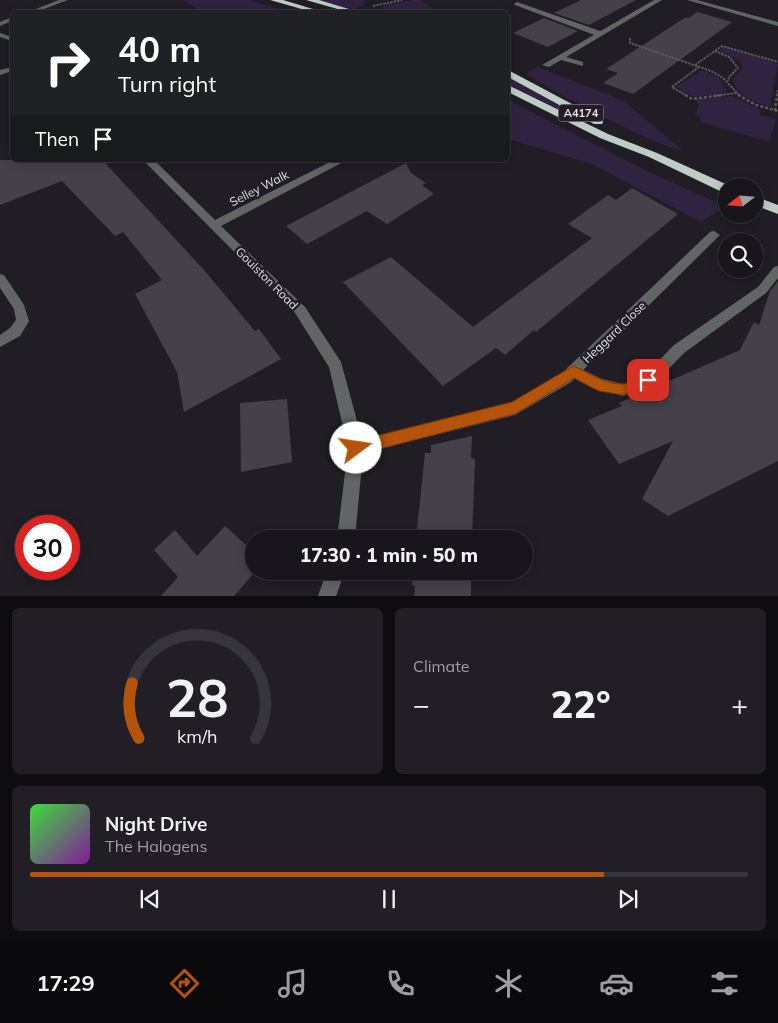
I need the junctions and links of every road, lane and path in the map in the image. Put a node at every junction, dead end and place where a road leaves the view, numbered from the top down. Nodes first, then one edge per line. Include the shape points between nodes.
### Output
1 (65, 0) edge
2 (274, 0) edge
3 (310, 0) edge
4 (402, 0) edge
5 (659, 0) edge
6 (690, 0) edge
7 (517, 4) dead end
8 (371, 7) dead end
9 (37, 10) edge
10 (312, 10) edge
11 (348, 10) edge
12 (778, 24) edge
13 (607, 30) junction
14 (600, 34) junction
15 (715, 51) junction
16 (560, 57) junction
17 (778, 62) edge
18 (580, 64) dead end
19 (546, 65) dead end
20 (695, 65) junction
21 (699, 67) junction
22 (510, 74) edge
23 (728, 82) junction
24 (510, 89) edge
25 (778, 89) edge
26 (736, 93) junction
27 (776, 111) edge
28 (653, 155) junction
29 (150, 162) edge
30 (338, 162) edge
31 (718, 185) edge
32 (763, 204) edge
33 (778, 210) edge
34 (214, 225) junction
35 (714, 235) dead end
36 (778, 270) edge
37 (0, 278) edge
38 (0, 342) edge
39 (573, 371) junction
40 (356, 448) junction
41 (347, 530) edge
42 (333, 580) edge
43 (327, 596) edge

1 - 9 street
2 - 10 highway
3 - 11 highway
4 - 8 path
5 - 13 street
6 - 12 street
7 - 14 street
13 - 14 street
13 - 20 path via 630,38 630,43
14 - 16 street
15 - 17 path via 722,46
15 - 20 path
15 - 23 path via 737,65
16 - 18 street
16 - 19 street
20 - 21 path
21 - 23 path
21 - 26 path via 672,87 692,98
22 - 28 highway, A4174
23 - 26 path
24 - 28 highway, A4174 via 604,136
25 - 27 path
26 - 27 path
28 - 31 highway, A4174
29 - 34 street, Goulston Road
30 - 34 street, Selley Walk
32 - 33 highway
34 - 40 street, Goulston Road via 300,310 336,366
35 - 39 street, Heggard Close
36 - 39 street via 762,290 679,349 648,380 623,390 599,385
37 - 38 street via 20,308 22,321 15,332
39 - 40 street, Heggard Close via 515,408
40 - 41 street, Goulston Road
42 - 43 street

